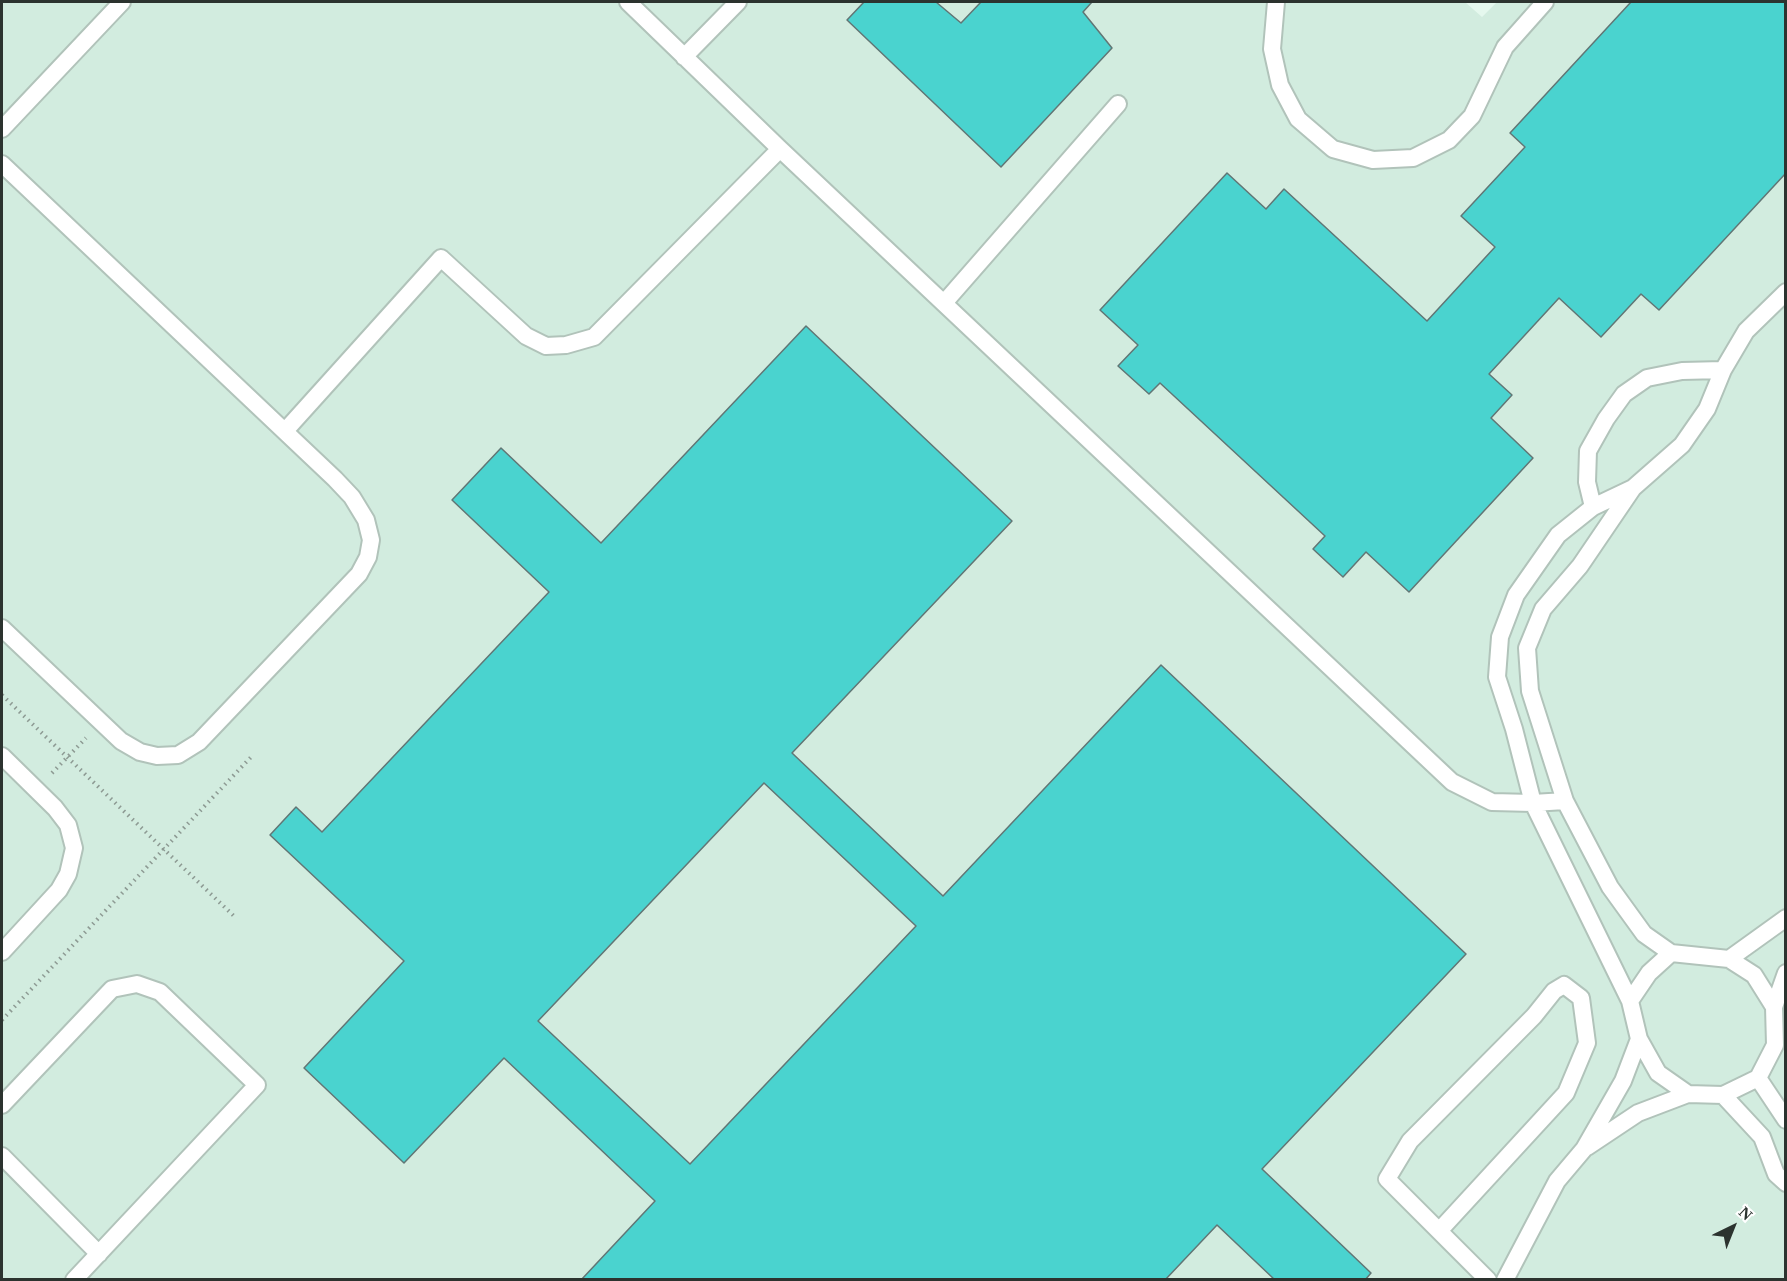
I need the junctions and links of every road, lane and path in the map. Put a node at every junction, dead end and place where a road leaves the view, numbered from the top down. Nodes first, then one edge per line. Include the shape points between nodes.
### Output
1 (122, 2) edge
2 (628, 2) edge
3 (738, 2) edge
4 (1276, 2) edge
5 (1545, 2) edge
6 (684, 57) junction
7 (1118, 104) dead end
8 (2, 129) edge
9 (780, 149) junction
10 (2, 164) edge
11 (1785, 292) edge
12 (944, 303) junction
13 (1723, 370) junction
14 (285, 431) junction
15 (1633, 488) junction
16 (1593, 507) junction
17 (2, 628) edge
18 (2, 694) edge
19 (102, 722) junction
20 (2, 756) edge
21 (252, 756) dead end
22 (68, 757) junction
23 (37, 789) junction
24 (1565, 801) junction
25 (1533, 803) junction
26 (163, 849) junction
27 (236, 918) dead end
28 (1785, 918) edge
29 (2, 952) edge
30 (1671, 953) junction
31 (1729, 959) junction
32 (1785, 973) edge
33 (1630, 1001) junction
34 (1774, 1007) junction
35 (2, 1020) edge
36 (1640, 1039) junction
37 (1758, 1078) junction
38 (1688, 1094) junction
39 (1723, 1095) junction
40 (2, 1105) edge
41 (1785, 1120) edge
42 (1584, 1149) junction
43 (2, 1156) edge
44 (1785, 1184) edge
45 (1439, 1231) junction
46 (99, 1254) junction
47 (74, 1280) edge
48 (1488, 1280) edge
49 (1505, 1280) edge

1 - 8 lane
2 - 6 lane
3 - 6 lane
4 - 5 lane via 1272,49 1280,85 1298,119 1333,148 1373,160 1413,158 1449,140 1472,116 1504,47
6 - 9 lane
7 - 12 lane
9 - 12 lane
9 - 14 lane via 594,337 546,346 526,336 441,258
10 - 14 lane
11 - 13 lane via 1746,331
12 - 25 lane via 1452,782 1492,802
13 - 15 lane via 1707,409 1682,445
13 - 16 lane via 1682,371 1647,378 1624,394 1588,451 1587,482
14 - 19 lane via 352,497 366,520 371,540 359,574 199,742 185,751 158,756 140,752 121,741
15 - 16 lane
15 - 24 lane via 1580,566 1543,609 1527,648 1530,691
16 - 25 lane via 1558,535 1516,596 1500,637 1497,677
17 - 19 lane
18 - 22 path
19 - 22 path
20 - 23 lane
21 - 26 path
22 - 23 path
22 - 26 path
23 - 29 lane via 68,825 74,848 68,874 59,890
24 - 25 lane
24 - 30 lane via 1610,888 1644,934
25 - 33 lane
26 - 27 path
26 - 35 path
28 - 31 lane
30 - 31 lane
30 - 33 lane via 1649,973
31 - 34 lane via 1754,975
32 - 34 lane
33 - 36 lane
34 - 37 lane via 1775,1045
36 - 38 lane via 1658,1073
36 - 42 lane via 1623,1081
37 - 39 lane
37 - 41 lane
38 - 39 lane
38 - 42 lane via 1638,1113
39 - 44 lane via 1762,1137 1776,1174
40 - 46 lane via 112,989 136,984 160,992 257,1085
42 - 49 lane via 1557,1181
43 - 46 lane
45 - 45 lane via 1387,1179 1410,1141 1564,985 1581,998 1587,1043 1566,1093
45 - 48 lane
46 - 47 lane

